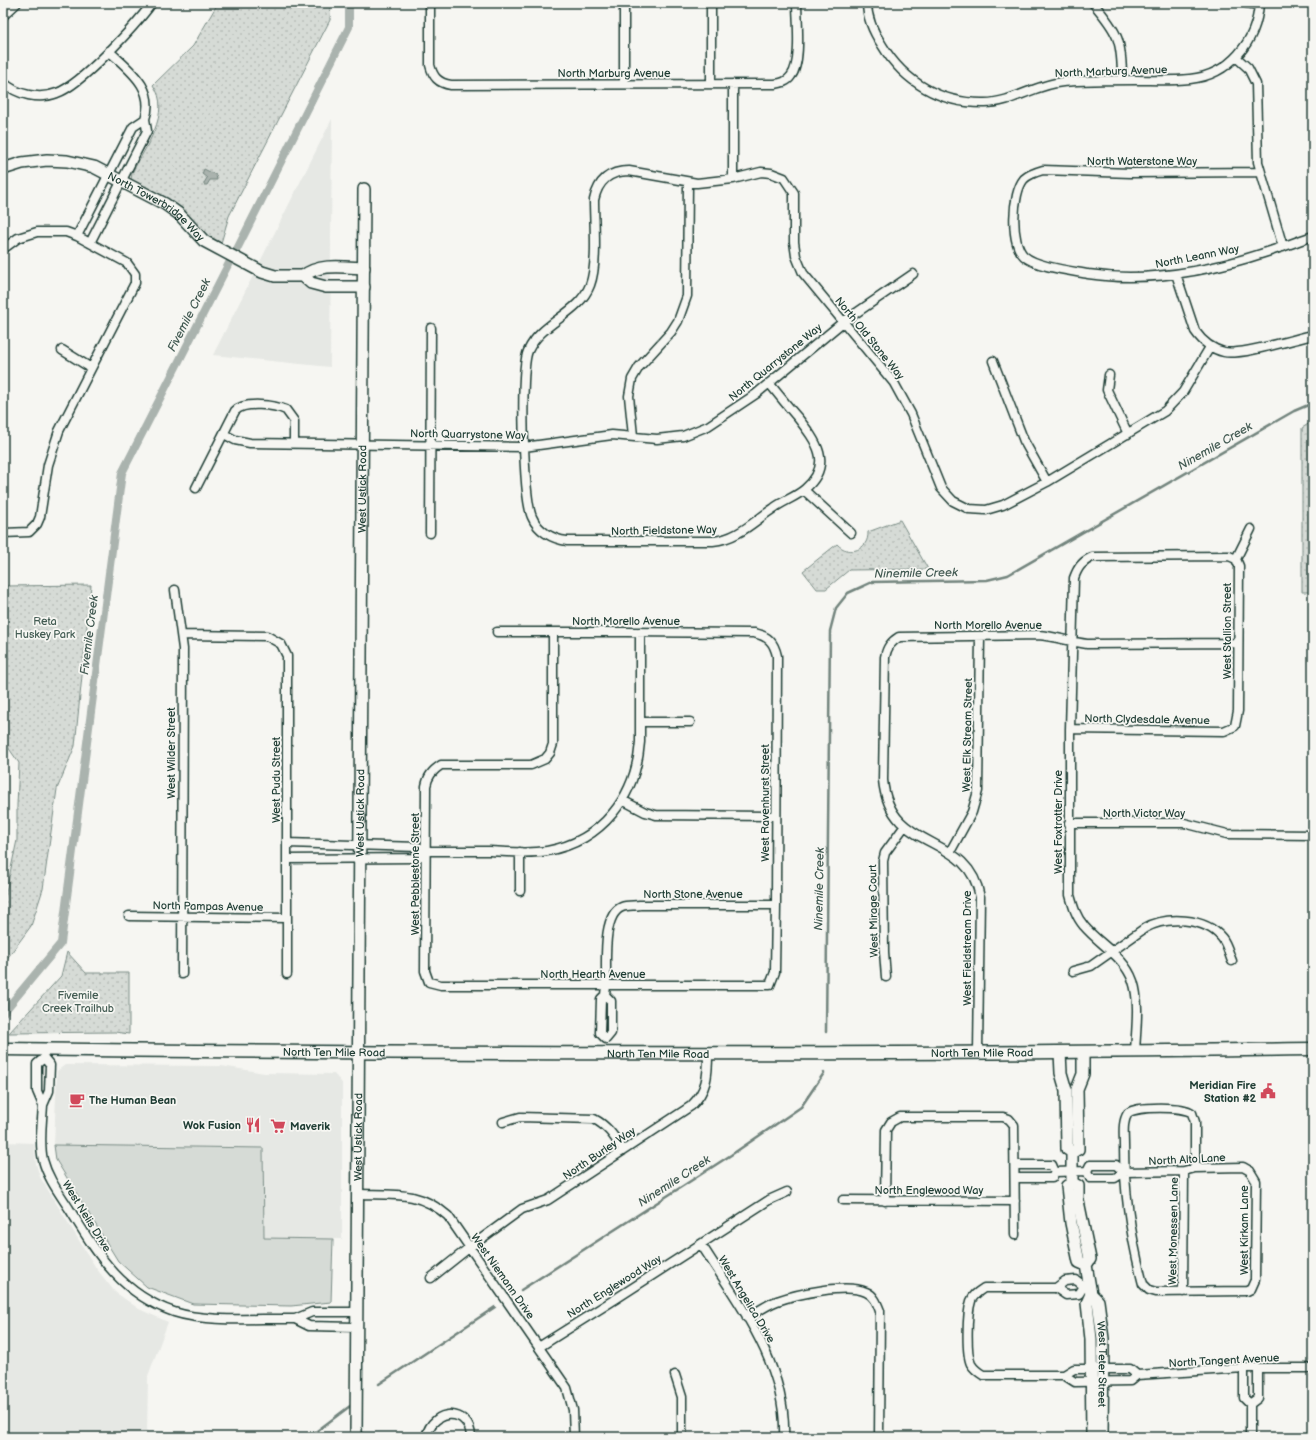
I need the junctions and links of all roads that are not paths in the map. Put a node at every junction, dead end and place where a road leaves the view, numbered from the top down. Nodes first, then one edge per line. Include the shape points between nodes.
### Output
1 (17, 3) edge
2 (152, 3) edge
3 (430, 3) edge
4 (624, 3) edge
5 (711, 3) edge
6 (797, 3) edge
7 (867, 3) edge
8 (1093, 3) edge
9 (1246, 3) edge
10 (1259, 4) edge
11 (3, 16) edge
12 (109, 51) junction
13 (1236, 57) junction
14 (1122, 80) junction
15 (3, 82) edge
16 (710, 83) junction
17 (624, 84) junction
18 (733, 84) junction
19 (145, 118) junction
20 (3, 169) edge
21 (1261, 172) junction
22 (109, 174) junction
23 (1025, 178) joint
24 (733, 179) junction
25 (122, 181) junction
26 (601, 182) joint
27 (688, 182) junction
28 (364, 189) dead end
29 (77, 236) junction
30 (1313, 236) edge
31 (90, 243) junction
32 (1283, 247) junction
33 (3, 249) edge
34 (364, 268) junction
35 (913, 274) dead end
36 (1176, 274) junction
37 (303, 276) junction
38 (364, 287) junction
39 (843, 322) junction
40 (431, 328) dead end
41 (1313, 335) edge
42 (1210, 347) junction
43 (62, 350) dead end
44 (993, 361) dead end
45 (91, 368) junction
46 (1109, 375) dead end
47 (769, 383) junction
48 (224, 434) junction
49 (1128, 434) junction
50 (633, 436) junction
51 (294, 443) junction
52 (362, 444) junction
53 (430, 444) junction
54 (524, 447) junction
55 (1047, 482) junction
56 (196, 488) dead end
57 (804, 490) junction
58 (1251, 528) dead end
59 (3, 533) edge
60 (430, 533) dead end
61 (851, 533) dead end
62 (1236, 559) junction
63 (175, 590) dead end
64 (497, 632) dead end
65 (553, 632) junction
66 (640, 632) junction
67 (754, 633) joint
68 (182, 635) junction
69 (980, 636) junction
70 (1072, 643) junction
71 (1238, 643) junction
72 (887, 649) joint
73 (640, 722) junction
74 (690, 722) dead end
75 (1070, 729) junction
76 (1224, 731) joint
77 (624, 801) junction
78 (776, 816) junction
79 (1070, 823) junction
80 (904, 827) junction
81 (1313, 835) edge
82 (287, 843) junction
83 (360, 846) junction
84 (426, 851) junction
85 (520, 852) junction
86 (950, 852) junction
87 (287, 859) junction
88 (360, 859) junction
89 (520, 891) dead end
90 (776, 905) junction
91 (129, 916) dead end
92 (181, 918) junction
93 (287, 918) junction
94 (1112, 951) junction
95 (1232, 961) dead end
96 (425, 971) joint
97 (1073, 971) dead end
98 (182, 974) dead end
99 (287, 974) dead end
100 (886, 977) dead end
101 (770, 985) joint
102 (606, 986) junction
103 (3, 1049) edge
104 (1313, 1049) edge
105 (978, 1052) junction
106 (1060, 1052) junction
107 (1083, 1052) junction
108 (1135, 1052) junction
109 (358, 1053) junction
110 (44, 1054) junction
111 (607, 1054) junction
112 (708, 1054) junction
113 (43, 1105) junction
114 (503, 1122) dead end
115 (623, 1150) junction
116 (1072, 1152) junction
117 (1015, 1165) junction
118 (1195, 1168) junction
119 (1072, 1171) junction
120 (1087, 1171) junction
121 (1184, 1171) junction
122 (1250, 1171) joint
123 (1056, 1172) junction
124 (1124, 1172) junction
125 (1015, 1178) junction
126 (787, 1192) dead end
127 (357, 1194) junction
128 (844, 1200) dead end
129 (885, 1200) junction
130 (1014, 1201) junction
131 (1015, 1235) dead end
132 (701, 1244) junction
133 (470, 1247) junction
134 (431, 1278) dead end
135 (1056, 1288) junction
136 (1088, 1288) junction
137 (1183, 1292) junction
138 (356, 1312) junction
139 (294, 1318) junction
140 (747, 1318) junction
141 (356, 1327) junction
142 (539, 1347) junction
143 (1244, 1368) junction
144 (1258, 1368) junction
145 (1313, 1368) edge
146 (1097, 1369) junction
147 (1064, 1375) junction
148 (1137, 1375) junction
149 (675, 1376) dead end
150 (1097, 1382) junction
151 (1250, 1404) junction
152 (356, 1437) edge
153 (426, 1437) edge
154 (471, 1437) edge
155 (574, 1437) edge
156 (682, 1437) edge
157 (784, 1437) edge
158 (879, 1437) edge
159 (1092, 1437) edge
160 (1102, 1437) edge
161 (1250, 1437) edge

1 - 11 street
2 - 12 street
3 - 17 street, North Marburg Avenue via 430,65 437,80 444,84
4 - 17 street
5 - 16 street
6 - 18 street, North Marburg Avenue via 797,63 791,77 775,84
7 - 14 street, North Marburg Avenue via 874,33 890,59 923,88 936,94 957,100 985,103 1006,100 1050,83
8 - 14 street via 1117,36 1122,53
9 - 10 street
10 - 13 street, North Marburg Avenue via 1252,35
12 - 15 street via 76,82 57,93 28,95
12 - 19 street via 140,81 149,101
13 - 14 street, North Marburg Avenue via 1219,70 1199,78
13 - 21 street via 1248,68 1256,84 1257,152
16 - 17 street, North Marburg Avenue
16 - 18 street, North Marburg Avenue
18 - 24 street
19 - 22 street via 134,127
19 - 25 street via 147,130
20 - 22 main road, North Towerbridge Way via 31,161 56,160 94,167
21 - 23 street, North Waterstone Way via 1043,170
21 - 32 street
22 - 25 main road, North Towerbridge Way
22 - 29 street
23 - 36 street, North Leann Way via 1016,197 1014,234 1016,244 1024,256 1038,263 1072,271 1110,276
24 - 27 street, North Old Stone Way via 706,183
24 - 39 street, North Old Stone Way via 761,172 784,178 790,184 795,202 794,242 799,265
25 - 31 street
25 - 37 main road, North Towerbridge Way via 173,209 204,241 262,272 275,276
26 - 27 street, North Old Stone Way via 618,171 629,171
26 - 54 street, North Fieldstone Way via 594,200 594,268 590,285 579,302 539,336 528,350 525,365
27 - 50 street via 687,296 683,310 671,332 639,367 632,379 628,396
28 - 34 main road, West Ustick Road
29 - 31 street
29 - 33 street via 56,231 37,232 18,238
30 - 32 street, North Leann Way
31 - 45 street via 127,263 135,274 135,283
32 - 36 street, North Leann Way
34 - 37 main road, North Towerbridge Way via 326,267 311,270
34 - 38 main road, West Ustick Road
35 - 39 street, North Quarrystone Way
36 - 42 street via 1195,331
37 - 38 main road, North Towerbridge Way via 311,283 326,287
38 - 52 main road, West Ustick Road
39 - 47 street, North Quarrystone Way
39 - 55 street, North Old Stone Way via 884,369 900,393 937,480 953,501 978,510 995,508
40 - 53 street
41 - 42 street via 1235,353
42 - 49 street, North Old Stone Way via 1172,406
43 - 45 street
44 - 55 street via 1024,441
45 - 59 street via 62,423 53,448 40,517 33,530 24,533
46 - 49 street via 1107,390
47 - 50 street, North Quarrystone Way via 716,421 696,432 666,438
47 - 57 street, North Fieldstone Way via 818,446 820,460 817,474
48 - 51 street, North Quarrystone Way via 235,440 250,443
48 - 51 street via 235,411 250,404 286,410 293,416
48 - 56 street
49 - 55 street, North Old Stone Way
50 - 54 street, North Quarrystone Way via 612,435
51 - 52 street, North Quarrystone Way
52 - 53 street, North Quarrystone Way
52 - 83 main road, West Ustick Road
53 - 54 street, North Quarrystone Way
53 - 60 street
54 - 57 street, North Fieldstone Way via 528,506 532,518 543,532 567,541 722,540 738,534 775,506
57 - 61 street
58 - 62 street
62 - 70 street, West Foxtrotter Drive via 1229,556 1092,557 1083,562 1074,578
62 - 71 street, West Stallion Street via 1239,566
63 - 68 street, West Wilder Street
64 - 65 street, North Morello Avenue
65 - 66 street, North Morello Avenue
65 - 84 street, West Pebblestone Street via 553,744 550,753 545,759 531,765 441,765 433,770 426,786
66 - 67 street, North Morello Avenue
66 - 73 street
67 - 78 street, West Ravenhurst Street via 770,640 777,656
68 - 82 street, West Pudu Street via 267,636 281,644 287,656
68 - 92 street, West Wilder Street
69 - 70 street, North Morello Avenue via 1056,636
69 - 72 street, North Morello Avenue via 899,637 892,641
69 - 86 street, West Elk Stream Street via 978,791 972,812
70 - 71 street, North Morello Avenue
70 - 75 street, West Foxtrotter Drive
71 - 76 street, West Stallion Street via 1238,711 1235,726
72 - 80 street, West Fieldstream Drive via 883,785 889,806
73 - 74 street
73 - 77 street via 638,760
75 - 76 street, North Clydesdale Avenue
75 - 79 street, West Foxtrotter Drive
77 - 78 street via 656,815
77 - 85 street via 602,824 573,843 547,851
78 - 90 street, West Ravenhurst Street
79 - 81 street, North Victor Way via 1184,823 1227,834
79 - 94 street, West Foxtrotter Drive via 1069,886 1072,904 1085,927
80 - 86 street, West Fieldstream Drive
80 - 100 street, West Mirage Court via 884,853 883,861
82 - 83 street
82 - 87 street, West Pudu Street
83 - 84 street via 418,847
83 - 88 main road, West Ustick Road
84 - 85 street
84 - 88 street via 416,858
84 - 96 street, West Pebblestone Street
85 - 89 street
86 - 105 street, West Fieldstream Drive via 971,871 980,896
87 - 88 street
87 - 93 street, West Pudu Street
88 - 109 main road, West Ustick Road
90 - 101 street, West Ravenhurst Street via 775,972
90 - 102 street, North Stone Avenue via 622,907 612,914 608,925
91 - 92 street, North Pampas Avenue
92 - 93 street, North Pampas Avenue
92 - 98 street, West Wilder Street
93 - 99 street, West Pudu Street
94 - 95 street via 1154,923 1171,920 1193,922 1214,932 1222,938
94 - 97 street via 1091,966
94 - 108 street, West Foxtrotter Drive via 1127,968 1135,988
96 - 102 street, North Hearth Avenue via 429,982 441,985
101 - 102 street, North Hearth Avenue
102 - 111 street via 605,995 611,1001 611,1033 606,1039
103 - 110 main road, North Ten Mile Road
104 - 108 main road, North Ten Mile Road
105 - 106 main road, North Ten Mile Road
105 - 112 main road, North Ten Mile Road
106 - 107 main road, North Ten Mile Road
106 - 116 main road, West Teter Street via 1061,1074 1066,1090 1067,1149
107 - 108 main road, North Ten Mile Road
107 - 116 main road, West Teter Street via 1083,1074 1077,1089 1078,1149
109 - 110 main road, North Ten Mile Road
109 - 111 main road, North Ten Mile Road
109 - 127 main road, West Ustick Road
110 - 113 street, West Nelis Drive via 50,1065 50,1084
110 - 113 street, West Nelis Drive via 37,1064 37,1091
111 - 112 main road, North Ten Mile Road
112 - 115 street, North Burley Way via 708,1077 699,1098 691,1106
113 - 139 street, West Nelis Drive via 43,1158 48,1175 102,1260 134,1292 164,1308 187,1315 210,1318
114 - 115 street via 520,1117 594,1119 609,1130
115 - 133 street, North Burley Way via 548,1200 522,1209
116 - 119 main road, West Teter Street
117 - 123 street via 1052,1165
117 - 125 street
117 - 129 street via 1014,1125 1009,1119 900,1117 891,1122 886,1130
118 - 121 street, North Alto Lane
118 - 122 street, North Alto Lane via 1243,1168
118 - 124 street via 1195,1122 1192,1113 1183,1109 1136,1109 1128,1113 1124,1122
119 - 120 street
119 - 123 street
119 - 136 main road, West Teter Street via 1072,1183 1078,1186 1078,1201 1090,1259 1086,1265
120 - 124 street via 1090,1165 1116,1165
120 - 124 street via 1090,1178 1115,1178
121 - 124 street, North Alto Lane
121 - 137 street, West Monessen Lane
122 - 137 street, West Kirkam Lane via 1256,1181 1255,1280 1251,1289 1242,1292
123 - 125 street via 1052,1178
124 - 137 street via 1130,1224 1143,1284 1156,1292
125 - 130 street
126 - 132 street, North Englewood Way via 769,1200
127 - 133 street, West Niemann Drive via 408,1195 436,1205 448,1216
127 - 138 main road, West Ustick Road
128 - 129 street, North Englewood Way
129 - 130 street, North Englewood Way
130 - 131 street
132 - 140 street, West Angelica Drive
132 - 142 street, North Englewood Way
133 - 134 street, North Burley Way
133 - 142 street, West Niemann Drive
135 - 136 street via 1066,1295 1079,1294
135 - 136 street via 1065,1281 1076,1280
135 - 147 street, North Tangent Avenue via 984,1288 976,1293 969,1309 968,1353 971,1363 983,1375
136 - 146 main road, West Teter Street via 1087,1303
138 - 139 street via 312,1312
138 - 141 main road, West Ustick Road
139 - 141 street via 309,1326
140 - 157 street, West Angelica Drive via 765,1350 774,1373 782,1405
140 - 158 street via 778,1301 812,1292 857,1290 873,1296 880,1311
141 - 152 main road, West Ustick Road
142 - 155 street, West Niemann Drive via 571,1399
143 - 144 street, North Tangent Avenue
143 - 148 street, North Tangent Avenue
143 - 151 street via 1244,1398
144 - 145 street, North Tangent Avenue
144 - 151 street via 1258,1398
146 - 147 street, North Tangent Avenue via 1074,1369
146 - 148 street, North Tangent Avenue via 1130,1369
146 - 150 main road, West Teter Street
147 - 150 street, North Tangent Avenue via 1075,1382
148 - 150 street, North Tangent Avenue via 1130,1382
149 - 156 street via 682,1397
150 - 159 main road, West Teter Street
150 - 160 main road, West Teter Street
151 - 161 street
153 - 154 street via 432,1422 440,1416 450,1415 460,1417 467,1423

